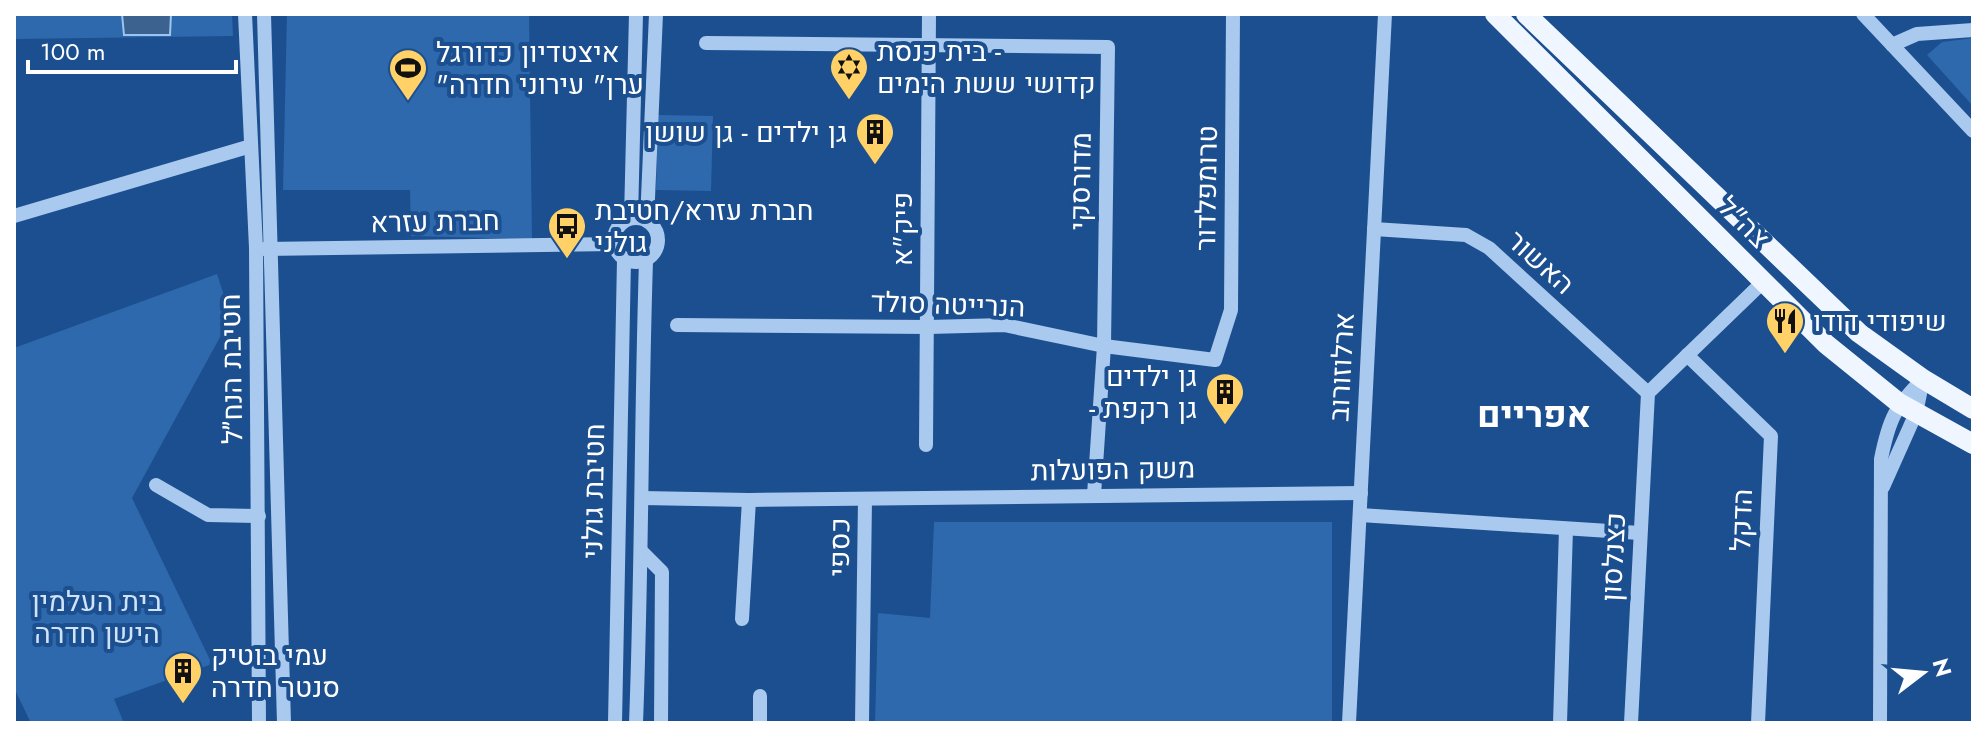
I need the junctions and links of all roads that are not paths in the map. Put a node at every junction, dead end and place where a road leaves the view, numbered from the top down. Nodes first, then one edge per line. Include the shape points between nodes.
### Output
1 (245, 14) edge
2 (264, 14) edge
3 (636, 14) edge
4 (656, 14) edge
5 (929, 14) edge
6 (1233, 14) edge
7 (1385, 14) edge
8 (1495, 14) edge
9 (1526, 14) edge
10 (1863, 14) edge
11 (1973, 30) edge
12 (706, 43) dead end
13 (1892, 45) junction
14 (928, 46) junction
15 (1973, 131) edge
16 (251, 146) junction
17 (14, 216) edge
18 (631, 218) junction
19 (647, 221) junction
20 (1374, 229) junction
21 (614, 244) junction
22 (256, 248) junction
23 (271, 249) junction
24 (624, 259) junction
25 (646, 261) junction
26 (1764, 281) junction
27 (677, 325) dead end
28 (929, 327) junction
29 (1104, 346) junction
30 (1687, 355) junction
31 (1215, 360) joint
32 (1923, 379) junction
33 (1648, 393) junction
34 (1907, 408) junction
35 (1973, 409) edge
36 (1973, 444) edge
37 (926, 445) dead end
38 (156, 485) dead end
39 (1361, 493) junction
40 (1094, 495) junction
41 (642, 498) junction
42 (865, 499) junction
43 (749, 500) junction
44 (1360, 515) junction
45 (259, 516) junction
46 (1566, 529) junction
47 (1640, 533) junction
48 (642, 552) junction
49 (742, 619) dead end
50 (760, 696) dead end
51 (259, 723) edge
52 (284, 723) edge
53 (615, 723) edge
54 (636, 723) edge
55 (661, 723) edge
56 (760, 723) edge
57 (862, 723) edge
58 (1349, 723) edge
59 (1560, 723) edge
60 (1631, 723) edge
61 (1758, 723) edge
62 (1880, 723) edge

1 - 16 street, חטיבת הנח״ל
2 - 23 street, חטיבת הנח״ל
3 - 18 street
4 - 19 street
5 - 14 street, פיק"א
6 - 31 street, טרומפלדור via 1231,310
7 - 20 street, ארלוזורוב
8 - 26 main road, צה"ל
9 - 32 main road, צה"ל via 1859,333
10 - 13 street
11 - 13 street via 1917,34
12 - 14 street
13 - 15 street
14 - 28 street, פיק"א
14 - 29 street, מדורסקי via 1108,47
16 - 17 street
16 - 22 street, חטיבת הנח״ל
18 - 19 street
18 - 21 street via 616,231
19 - 25 street via 657,231 658,245
20 - 33 street, האשור via 1466,235 1489,248
20 - 39 street, ארלוזורוב
21 - 23 street, חברת עזרא
21 - 24 street
22 - 23 street, חברת עזרא
22 - 45 street, חטיבת הנח״ל
23 - 52 street, חטיבת הנח״ל
24 - 25 street
24 - 53 street, חטיבת גולני
25 - 41 street, חטיבת גולני
26 - 30 street
26 - 34 main road, צה"ל via 1826,344
27 - 28 street, הנרייטה סולד
28 - 29 street, הנרייטה סולד via 1004,325
28 - 37 street, פיק"א
29 - 31 street, הנרייטה סולד
29 - 40 street, מדורסקי
30 - 33 street
30 - 61 street, הדקל via 1771,436
32 - 34 street
32 - 35 main road, צה"ל
33 - 47 street, כצנלסון
34 - 36 main road, צה"ל
34 - 62 street via 1885,437 1880,495
38 - 45 street via 208,515
39 - 40 street, משק הפועלות
39 - 44 street, ארלוזורוב
40 - 42 street, משק הפועלות
41 - 43 street, כספי
41 - 48 street, חטיבת גולני
42 - 43 street, כספי
42 - 57 street, כספי
43 - 49 street
44 - 46 street
44 - 58 street, ארלוזורוב
45 - 51 street, חטיבת הנח״ל
46 - 47 street
46 - 59 street
47 - 60 street, כצנלסון
48 - 54 street, חטיבת גולני
48 - 55 street, חטיבת גולני via 662,572
50 - 56 street

